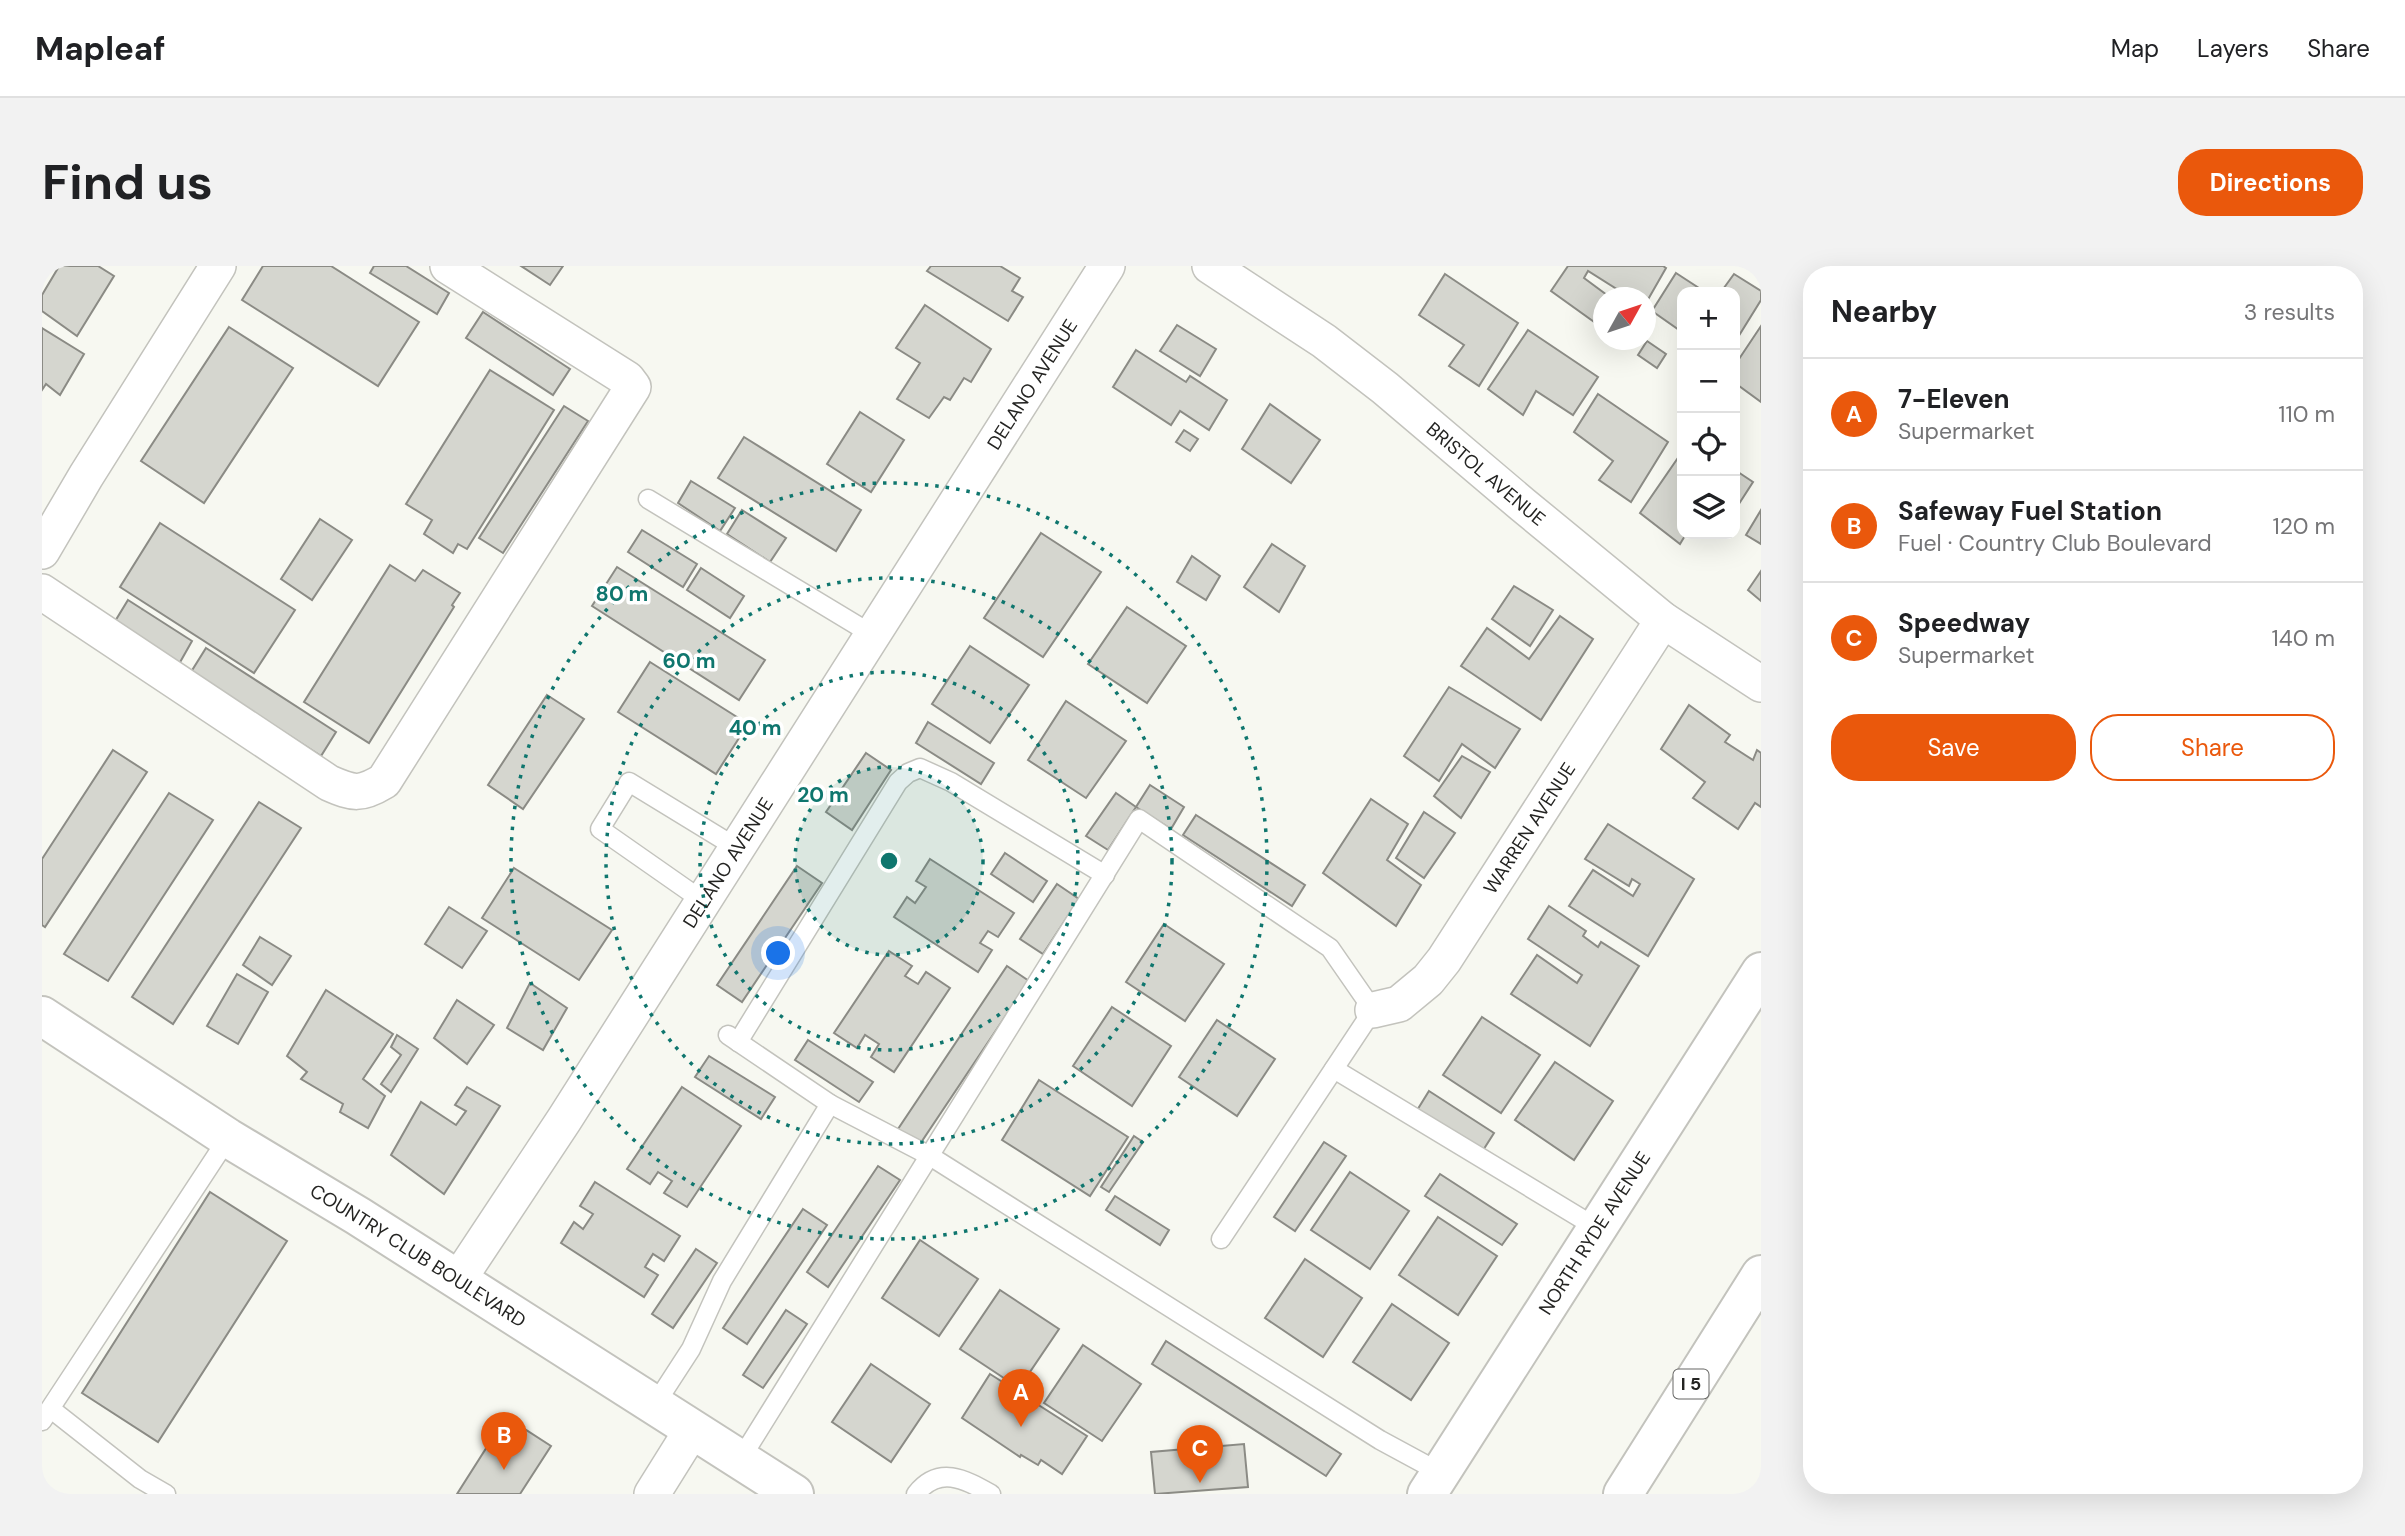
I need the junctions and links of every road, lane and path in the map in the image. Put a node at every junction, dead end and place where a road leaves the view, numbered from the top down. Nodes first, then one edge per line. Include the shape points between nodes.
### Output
1 (218, 266) edge
2 (448, 266) edge
3 (1107, 266) edge
4 (1210, 266) edge
5 (648, 499) dead end
6 (42, 551) edge
7 (42, 593) edge
8 (1663, 620) junction
9 (873, 635) junction
10 (1761, 684) edge
11 (737, 849) junction
12 (1105, 875) junction
13 (703, 901) junction
14 (1761, 972) edge
15 (1373, 1010) junction
16 (42, 1016) edge
17 (1334, 1069) junction
18 (830, 1104) junction
19 (228, 1138) junction
20 (930, 1156) junction
21 (1597, 1228) junction
22 (1221, 1239) dead end
23 (1761, 1275) edge
24 (458, 1280) junction
25 (654, 1406) junction
26 (46, 1415) edge
27 (692, 1430) junction
28 (740, 1460) junction
29 (1434, 1483) edge
30 (166, 1494) edge
31 (652, 1494) edge
32 (794, 1494) edge
33 (916, 1494) edge
34 (991, 1494) edge
35 (1623, 1494) edge

1 - 6 street
2 - 7 street via 633,387 384,781 367,792 350,792 329,783
3 - 9 street, DELANO AVENUE
4 - 8 street, BRISTOL AVENUE via 1335,349
5 - 9 lane
8 - 10 street, BRISTOL AVENUE
8 - 15 street, WARREN AVENUE via 1444,960 1399,1004
9 - 11 street, DELANO AVENUE
11 - 13 street, DELANO AVENUE
11 - 13 lane via 629,782 600,829
12 - 15 lane via 1139,819 1330,947
12 - 18 lane via 951,782 920,768 908,773 733,1038
12 - 20 lane
13 - 24 street, DELANO AVENUE
14 - 21 main road, NORTH RYDE AVENUE
15 - 17 lane
16 - 19 main road, COUNTRY CLUB BOULEVARD
17 - 21 lane
17 - 22 lane
18 - 20 lane
18 - 25 lane via 722,1281 691,1349
19 - 24 main road, COUNTRY CLUB BOULEVARD
19 - 26 lane
20 - 28 lane
20 - 29 lane via 1380,1440
21 - 29 main road, NORTH RYDE AVENUE
23 - 35 main road, I 5
24 - 25 main road, COUNTRY CLUB BOULEVARD
25 - 27 main road, COUNTRY CLUB BOULEVARD
26 - 30 lane
27 - 28 main road, COUNTRY CLUB BOULEVARD
27 - 31 street
28 - 32 main road, COUNTRY CLUB BOULEVARD
33 - 34 lane via 941,1476 968,1481

